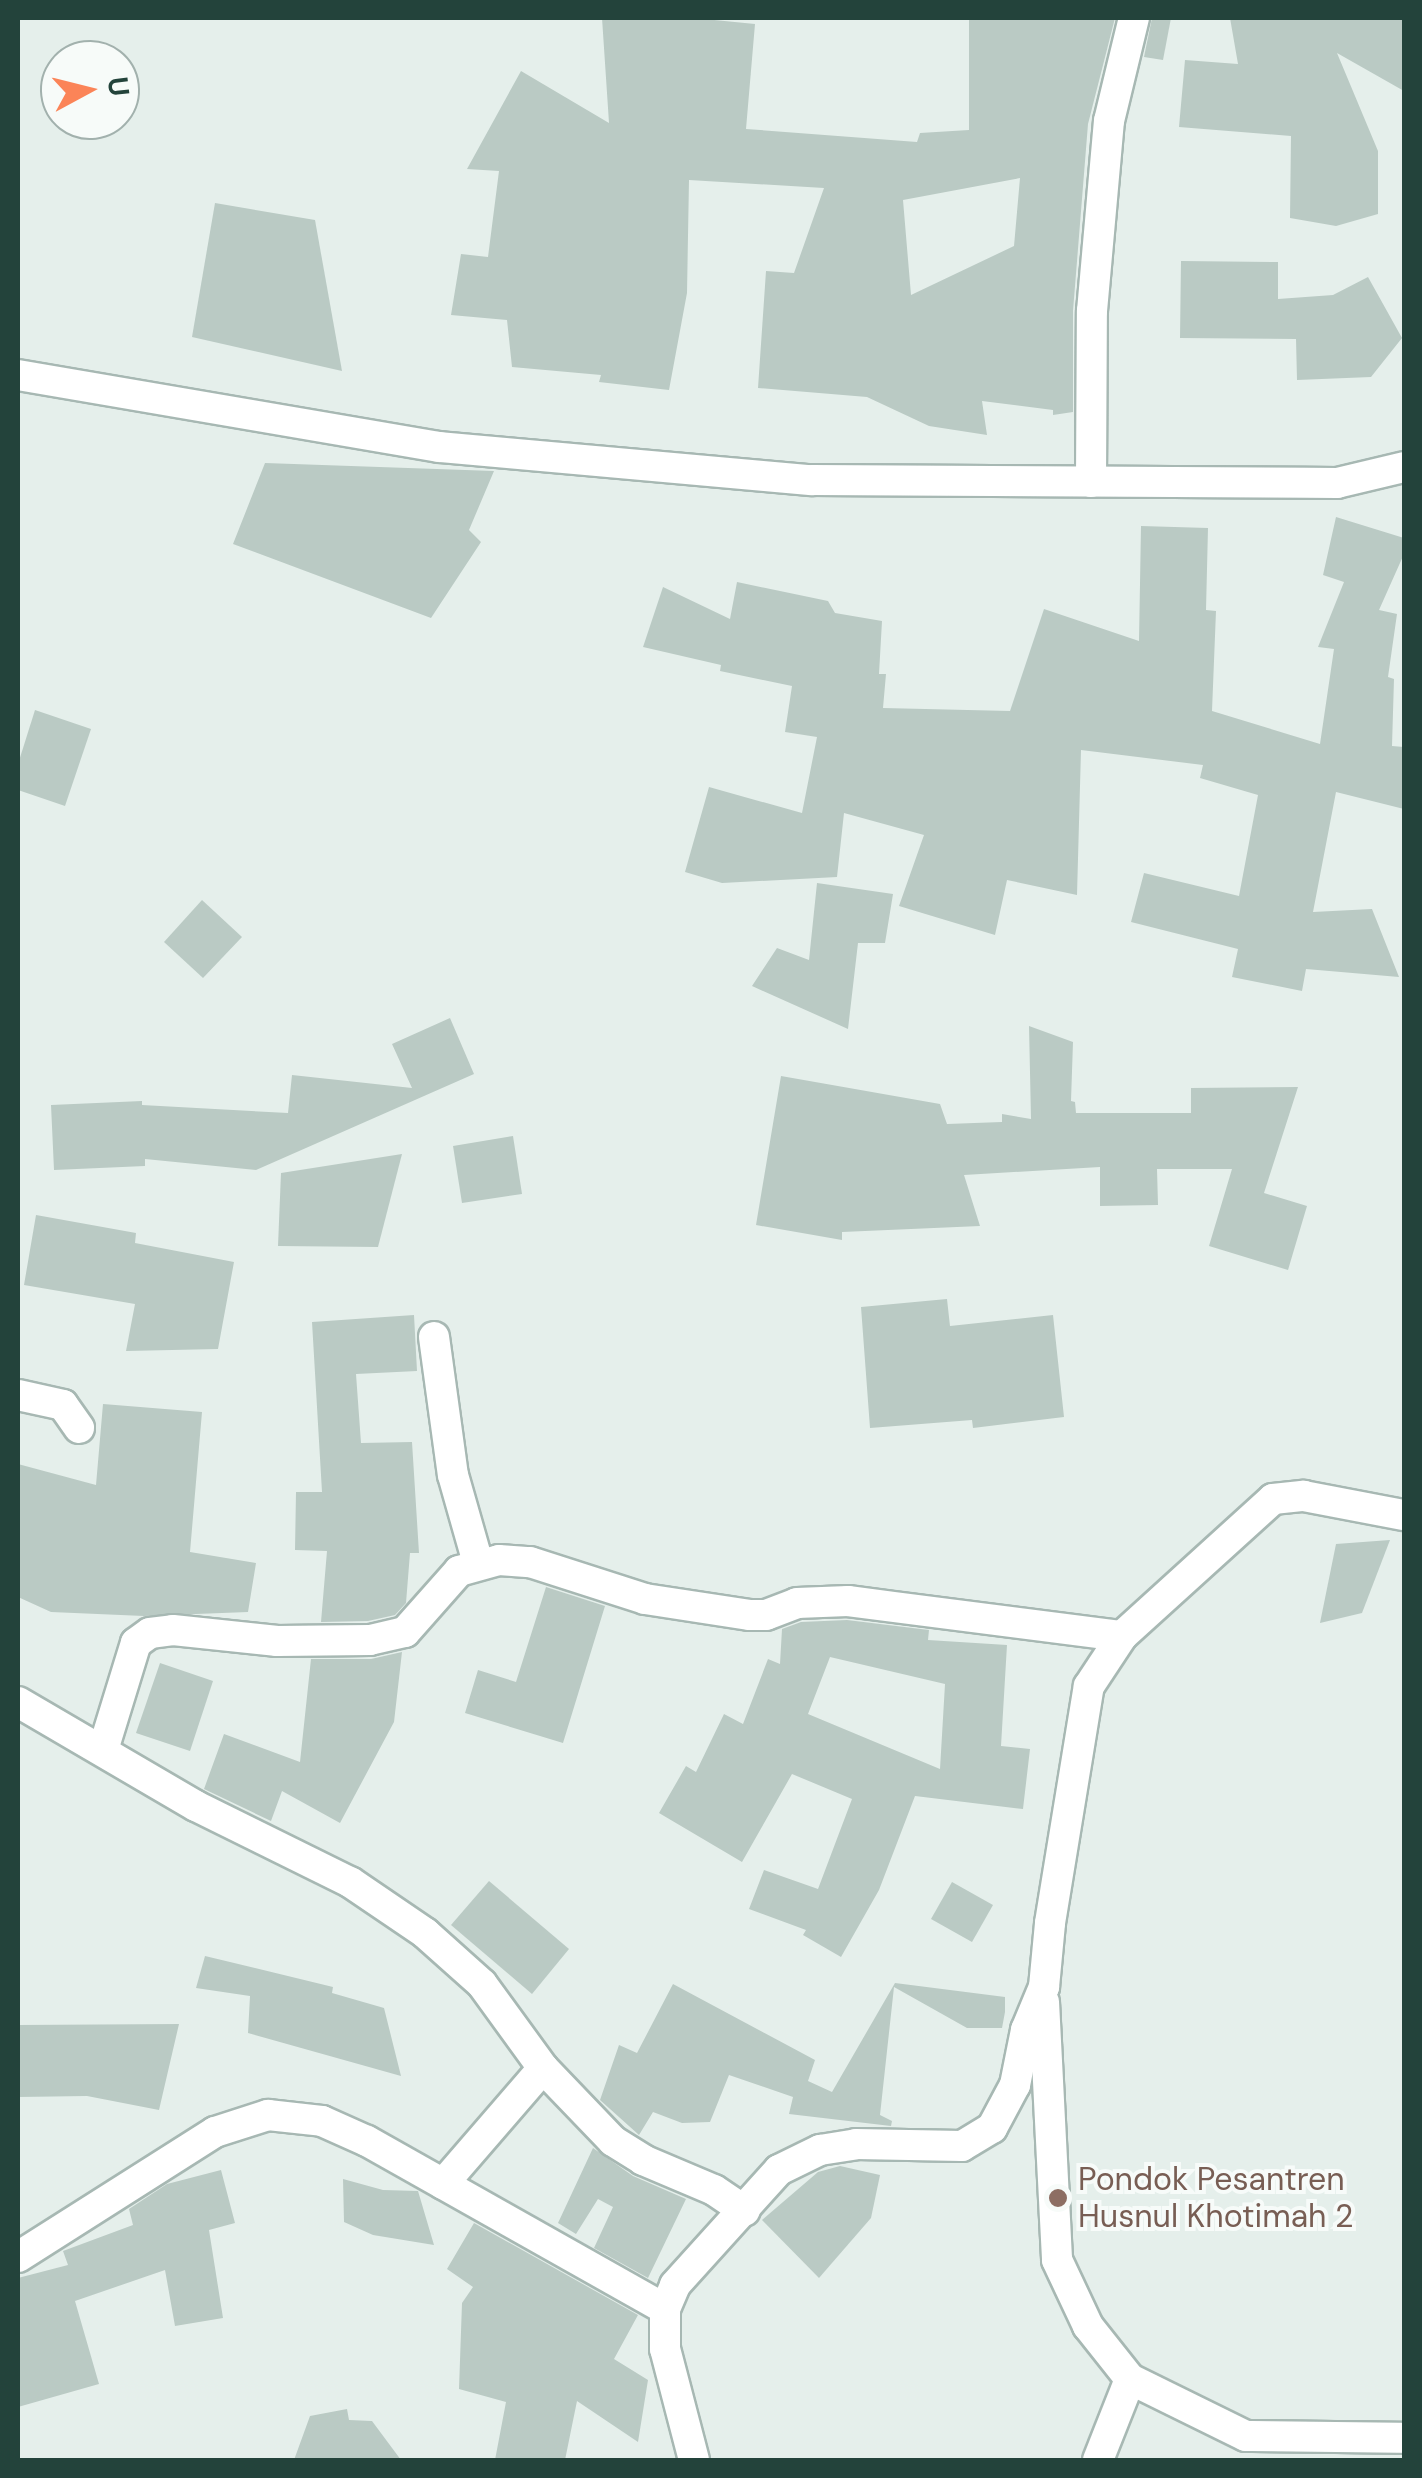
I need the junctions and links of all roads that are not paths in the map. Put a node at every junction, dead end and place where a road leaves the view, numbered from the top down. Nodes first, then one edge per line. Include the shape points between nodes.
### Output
1 (1134, 18) edge
2 (18, 376) edge
3 (1404, 467) edge
4 (1091, 482) junction
5 (434, 1336) dead end
6 (18, 1395) edge
7 (79, 1428) dead end
8 (1404, 1515) edge
9 (478, 1562) junction
10 (1122, 1636) junction
11 (18, 1702) edge
12 (103, 1750) junction
13 (1044, 1987) junction
14 (543, 2068) junction
15 (443, 2184) junction
16 (745, 2211) junction
17 (18, 2257) edge
18 (666, 2309) junction
19 (1130, 2380) junction
20 (1404, 2438) edge
21 (694, 2460) edge
22 (1098, 2460) edge

1 - 4 street via 1109,121 1092,311
2 - 4 street via 439,447 812,480
3 - 4 street via 1336,483
5 - 9 street via 453,1475
6 - 7 street via 63,1404
8 - 10 street via 1304,1496 1273,1499
9 - 10 street via 530,1562 646,1599 748,1615 848,1600
9 - 12 street via 459,1571 405,1632 370,1640 150,1633 136,1643
10 - 13 street via 1088,1686
11 - 12 street
12 - 14 street via 196,1806 350,1882 425,1933 482,1984
13 - 16 street via 1026,2030 1015,2085 992,2128 962,2146 820,2150 779,2170
13 - 19 street via 1057,2260 1088,2326
14 - 15 street
14 - 16 street via 613,2141
15 - 17 street via 322,2121 268,2115 215,2132
15 - 18 street
16 - 18 street via 675,2285
18 - 21 street via 665,2349
19 - 20 street via 1246,2436
19 - 22 street

